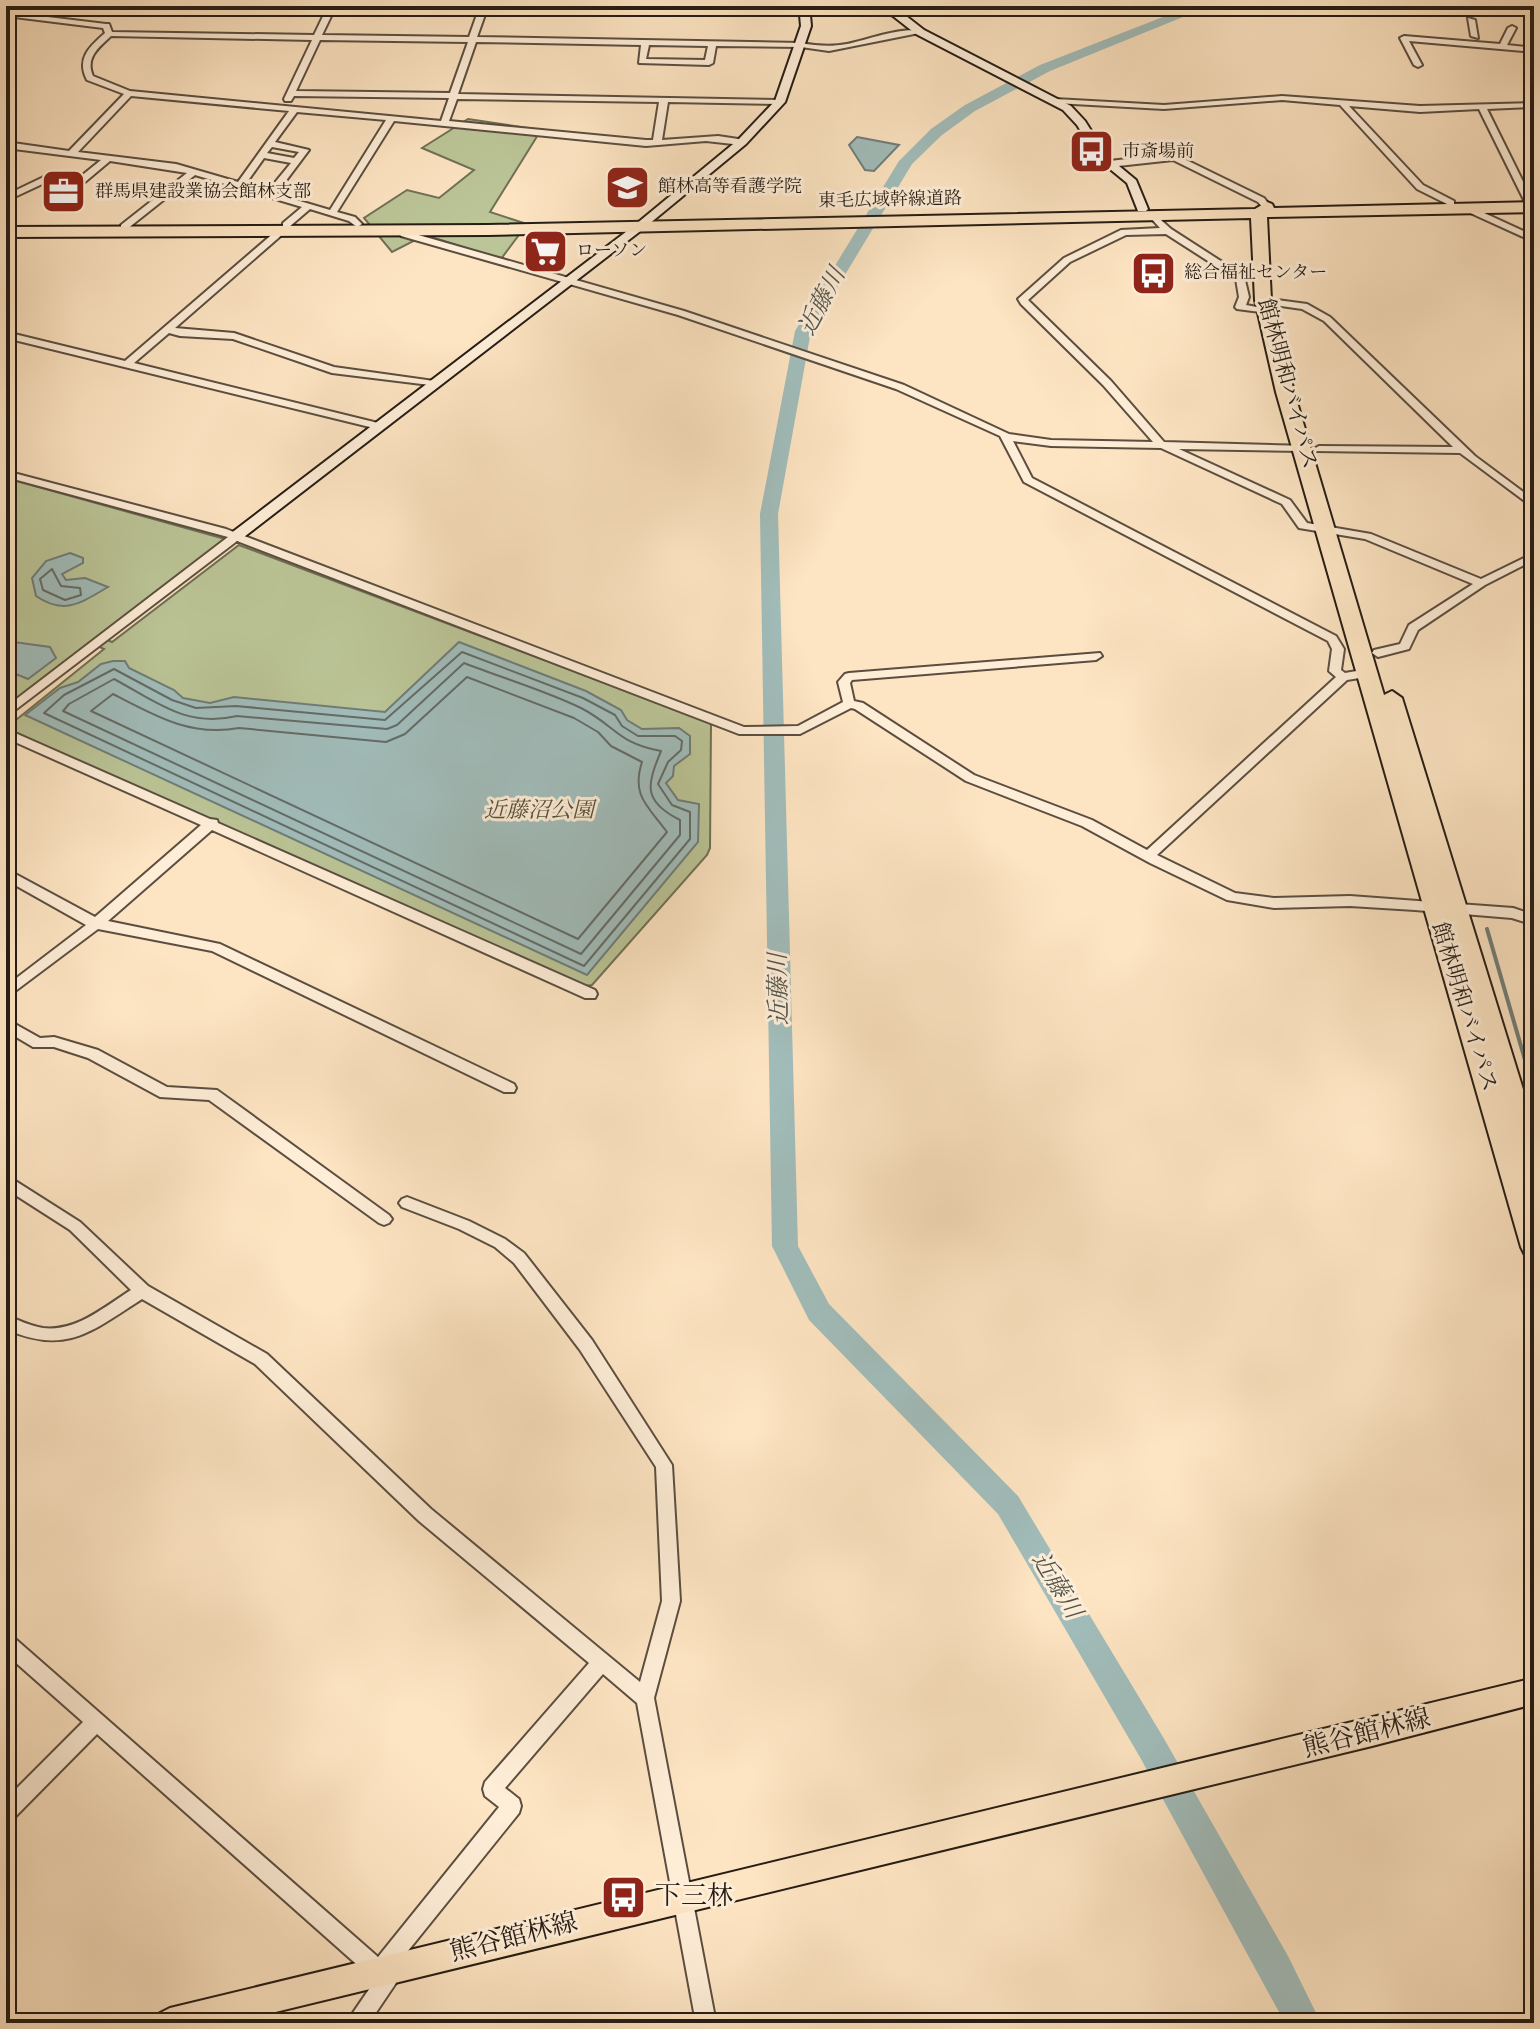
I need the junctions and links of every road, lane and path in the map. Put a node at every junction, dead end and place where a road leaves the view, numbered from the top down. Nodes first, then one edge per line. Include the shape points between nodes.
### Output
1 (332, 6) edge
2 (484, 6) edge
3 (799, 6) edge
4 (878, 6) edge
5 (6, 14) edge
6 (1471, 20) dead end
7 (1512, 28) dead end
8 (920, 32) junction
9 (109, 34) junction
10 (1475, 36) dead end
11 (318, 38) junction
12 (472, 40) junction
13 (645, 42) junction
14 (712, 43) junction
15 (801, 45) junction
16 (1503, 46) junction
17 (1534, 50) edge
18 (1418, 65) dead end
19 (129, 93) junction
20 (291, 93) junction
21 (452, 98) junction
22 (664, 100) junction
23 (1055, 101) junction
24 (780, 102) junction
25 (1344, 105) junction
26 (1534, 105) edge
27 (1481, 106) junction
28 (283, 109) junction
29 (294, 110) junction
30 (391, 119) junction
31 (444, 124) junction
32 (742, 142) junction
33 (657, 143) junction
34 (270, 144) junction
35 (6, 145) edge
36 (71, 154) junction
37 (262, 155) junction
38 (107, 159) junction
39 (296, 161) junction
40 (1109, 164) junction
41 (194, 172) junction
42 (239, 187) junction
43 (270, 195) junction
44 (6, 198) edge
45 (1451, 203) junction
46 (309, 206) junction
47 (1533, 206) edge
48 (1469, 209) junction
49 (1266, 211) junction
50 (1147, 212) junction
51 (332, 213) junction
52 (644, 223) junction
53 (357, 224) junction
54 (6, 226) edge
55 (124, 227) junction
56 (282, 229) junction
57 (402, 230) junction
58 (1168, 231) junction
59 (6, 232) edge
60 (1534, 239) edge
61 (569, 281) junction
62 (1271, 307) junction
63 (168, 329) junction
64 (6, 335) edge
65 (127, 364) junction
66 (434, 384) junction
67 (378, 426) junction
68 (1007, 437) junction
69 (1160, 444) junction
70 (1311, 449) junction
71 (1463, 450) junction
72 (6, 474) edge
73 (1534, 505) edge
74 (1334, 531) junction
75 (235, 537) junction
76 (1534, 556) edge
77 (1481, 583) junction
78 (1378, 653) junction
79 (1096, 656) dead end
80 (1368, 673) junction
81 (1343, 677) junction
82 (849, 704) junction
83 (6, 713) edge
84 (6, 733) edge
85 (212, 823) junction
86 (1148, 856) junction
87 (6, 874) edge
88 (1445, 908) junction
89 (1534, 920) edge
90 (96, 924) junction
91 (6, 993) edge
92 (590, 994) dead end
93 (6, 1024) edge
94 (509, 1088) dead end
95 (1534, 1167) edge
96 (6, 1181) edge
97 (407, 1203) dead end
98 (384, 1219) dead end
99 (1534, 1247) edge
100 (142, 1291) junction
101 (6, 1322) edge
102 (6, 1642) edge
103 (602, 1662) junction
104 (1534, 1691) edge
105 (645, 1698) junction
106 (97, 1721) junction
107 (6, 1812) edge
108 (685, 1897) junction
109 (379, 1971) junction
110 (170, 2023) edge
111 (356, 2023) edge
112 (706, 2023) edge

1 - 11 street
2 - 12 street
3 - 15 street via 807,20
4 - 8 street
5 - 9 street via 106,26
6 - 10 street
7 - 16 street
8 - 15 street via 833,48
8 - 23 street
9 - 11 street
9 - 19 street via 89,51 86,72 105,87
11 - 12 street
11 - 20 street
12 - 13 street
12 - 21 street
13 - 14 street
13 - 14 street via 642,61 709,63
14 - 15 street
15 - 24 street
16 - 17 street
16 - 18 street via 1404,38
19 - 28 street
19 - 36 street
20 - 21 street
20 - 28 street
21 - 22 street
21 - 31 street
22 - 24 street
22 - 33 street
23 - 25 street via 1164,107 1282,98
23 - 40 street via 1075,115
24 - 32 street
25 - 27 street
25 - 45 street via 1420,187
26 - 27 street
27 - 47 street
28 - 29 street
29 - 30 street
29 - 34 street
30 - 31 street
30 - 51 street
31 - 33 street
32 - 33 street via 719,136
32 - 52 street
34 - 37 street
34 - 39 street via 305,150
35 - 36 street
36 - 38 street
37 - 39 street
37 - 42 street
38 - 41 street
38 - 44 street via 82,180 52,176
39 - 43 street
40 - 49 street via 1174,157 1261,200
40 - 50 street via 1132,182
41 - 42 street
41 - 55 street
42 - 43 street
43 - 46 street
45 - 47 highway, 東毛広域幹線道路
45 - 49 highway, 東毛広域幹線道路
46 - 51 street
46 - 56 street
47 - 48 highway, 東毛広域幹線道路
48 - 49 highway, 東毛広域幹線道路
48 - 60 street
49 - 50 highway, 東毛広域幹線道路
49 - 62 highway, 館林明和バイパス
50 - 52 highway, 東毛広域幹線道路
50 - 58 street
51 - 53 street
52 - 53 highway, 東毛広域幹線道路
52 - 57 highway, 東毛広域幹線道路
52 - 61 street
53 - 56 highway, 東毛広域幹線道路
54 - 55 highway, 東毛広域幹線道路
55 - 56 highway, 東毛広域幹線道路
56 - 57 highway, 東毛広域幹線道路
56 - 59 highway, 東毛広域幹線道路
56 - 63 street
57 - 61 street
58 - 62 street via 1241,278 1242,309
58 - 69 street via 1124,232 1067,260 1023,300
61 - 66 street
61 - 68 street via 814,356 900,387
62 - 70 highway, 館林明和バイパス
62 - 71 street via 1304,306 1327,319
63 - 65 street
63 - 66 street via 234,336 332,370
64 - 65 street
65 - 67 street
66 - 67 street
67 - 75 street
68 - 69 street
68 - 81 street via 1028,480 1332,639 1338,649 1335,671
69 - 70 street
69 - 74 street via 1286,502 1298,523
70 - 71 street
70 - 74 highway, 館林明和バイパス
71 - 73 street
72 - 75 street
74 - 77 street via 1367,536
74 - 78 highway, 館林明和バイパス
74 - 80 highway, 館林明和バイパス
75 - 82 street via 748,732 800,730
75 - 83 street
76 - 77 street
77 - 78 street via 1413,628 1405,646
78 - 88 highway, 館林明和バイパス
79 - 82 street via 849,677 844,682
80 - 81 street
80 - 88 highway, 館林明和バイパス
81 - 86 street
82 - 86 street via 888,723 970,778 1078,818
84 - 85 street
85 - 90 street
85 - 92 street
86 - 88 street via 1232,897
87 - 90 street
88 - 89 street via 1513,913
88 - 95 highway, 館林明和バイパス
88 - 99 highway, 館林明和バイパス
90 - 91 street
90 - 94 street via 215,947
93 - 98 street via 38,1043 54,1042 93,1054 165,1093 212,1094
96 - 100 street via 75,1226
97 - 105 street via 464,1225 519,1258 586,1345 664,1465 671,1601
100 - 101 street via 63,1336 30,1335
100 - 103 street via 261,1359 425,1515
102 - 106 street
103 - 105 street
103 - 109 street via 492,1789 512,1806
104 - 108 main road, 熊谷館林線
105 - 108 street
106 - 107 street
106 - 109 street
108 - 109 main road, 熊谷館林線
108 - 112 street
109 - 110 main road, 熊谷館林線
109 - 111 street via 386,1983

